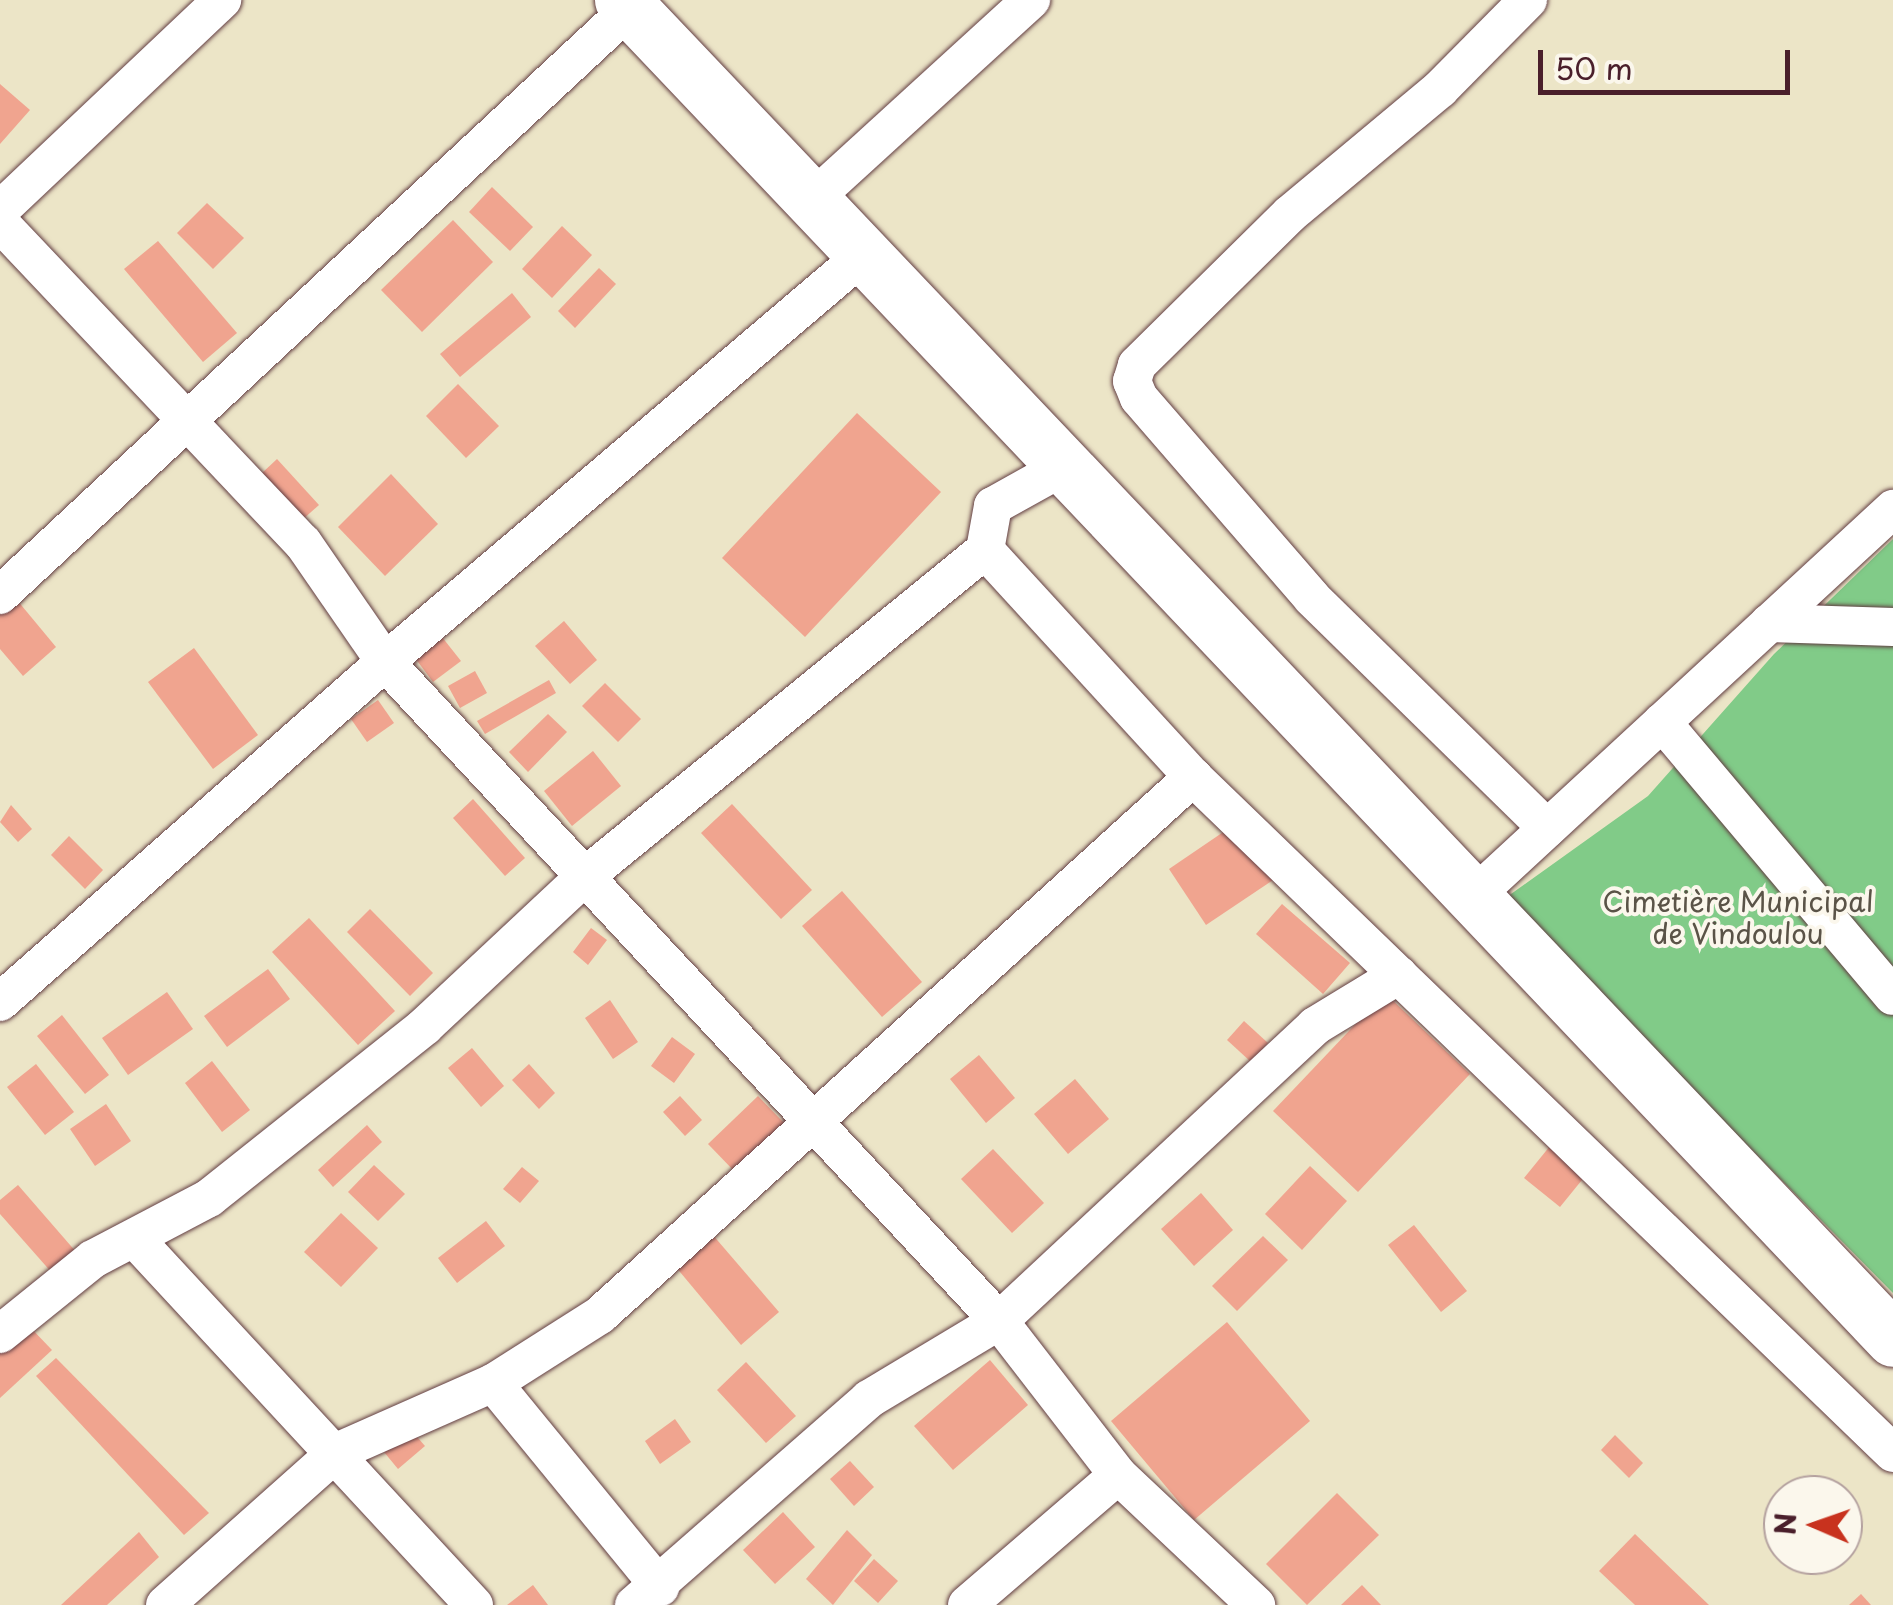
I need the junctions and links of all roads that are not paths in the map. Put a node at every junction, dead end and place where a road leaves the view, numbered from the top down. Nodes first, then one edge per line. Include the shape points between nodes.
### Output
1 (222, 0) edge
2 (1031, 0) edge
3 (1528, 0) edge
4 (630, 3) edge
5 (814, 198) junction
6 (0, 210) edge
7 (0, 223) edge
8 (868, 252) junction
9 (192, 420) junction
10 (1065, 466) junction
11 (1893, 509) edge
12 (984, 550) junction
13 (0, 596) edge
14 (1770, 623) junction
15 (1893, 627) edge
16 (384, 662) junction
17 (1662, 722) junction
18 (1193, 778) junction
19 (1547, 828) junction
20 (583, 878) junction
21 (1473, 897) junction
22 (1399, 975) junction
23 (1893, 996) edge
24 (0, 1002) edge
25 (817, 1118) junction
26 (135, 1239) junction
27 (999, 1321) junction
28 (0, 1334) edge
29 (1893, 1339) edge
30 (493, 1383) junction
31 (337, 1452) junction
32 (1893, 1453) edge
33 (1118, 1475) junction
34 (647, 1596) edge
35 (165, 1605) edge
36 (474, 1605) edge
37 (967, 1605) edge
38 (1256, 1605) edge

1 - 6 street
2 - 5 street
3 - 19 street via 1440,89 1290,214 1137,365 1132,380 1139,398 1312,598
4 - 5 highway
4 - 9 street
5 - 8 highway
7 - 9 street
8 - 10 highway
8 - 16 street
9 - 13 street
9 - 16 street via 303,543
10 - 12 street via 993,506
10 - 21 highway
11 - 14 street
12 - 18 street
12 - 20 street
14 - 15 street
14 - 17 street
16 - 20 street
16 - 24 street
17 - 19 street
17 - 23 street
18 - 22 street
18 - 25 street
19 - 21 street
20 - 25 street
20 - 26 street via 425,1026 210,1198
21 - 29 highway
22 - 27 street via 1314,1026
22 - 32 street
25 - 27 street
25 - 30 street via 600,1315
26 - 28 street via 93,1260
26 - 31 street
27 - 33 street
27 - 34 street via 869,1399
30 - 31 street
30 - 34 street
31 - 35 street
31 - 36 street
33 - 37 street
33 - 38 street

